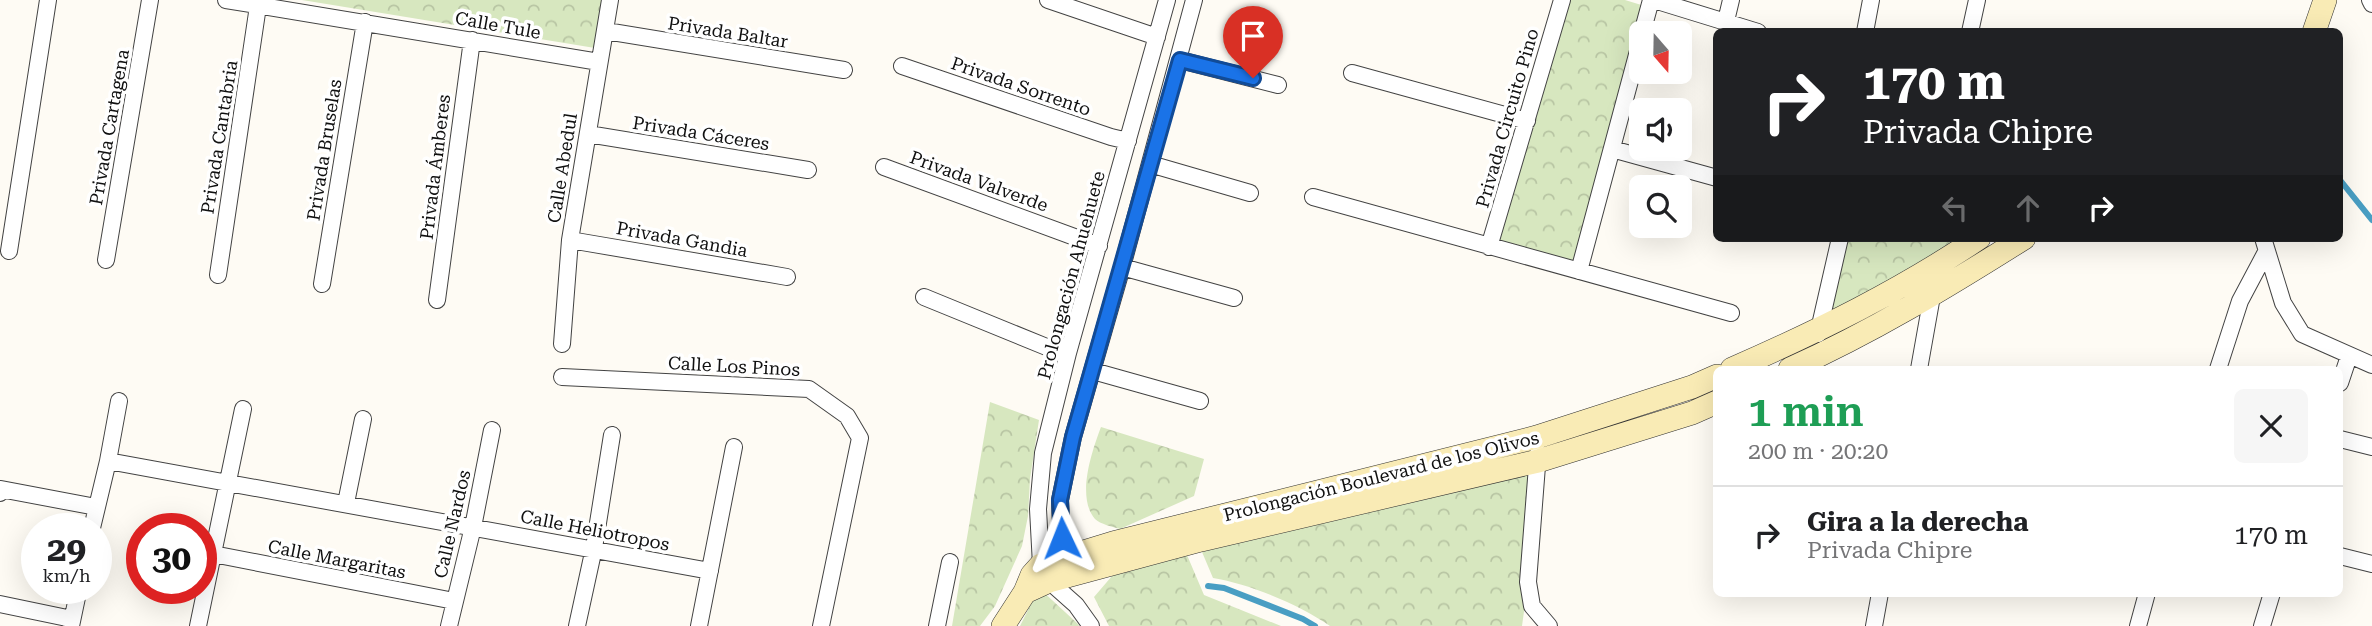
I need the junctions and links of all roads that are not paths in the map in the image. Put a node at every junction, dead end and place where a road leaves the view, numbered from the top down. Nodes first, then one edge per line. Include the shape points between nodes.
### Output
1 (48, 0) edge
2 (150, 0) edge
3 (226, 0) edge
4 (610, 0) edge
5 (1048, 0) edge
6 (1167, 0) edge
7 (1194, 0) edge
8 (1562, 0) edge
9 (1652, 0) edge
10 (1731, 0) edge
11 (1871, 0) edge
12 (1977, 0) edge
13 (2325, 0) edge
14 (258, 6) junction
15 (1646, 21) edge
16 (1726, 21) junction
17 (365, 22) junction
18 (1746, 28) edge
19 (1866, 28) edge
20 (1971, 28) edge
21 (2315, 28) edge
22 (606, 31) junction
23 (1157, 37) junction
24 (472, 40) junction
25 (1180, 60) junction
26 (599, 62) junction
27 (902, 66) dead end
28 (844, 71) dead end
29 (1352, 73) dead end
30 (1629, 84) edge
31 (1278, 85) dead end
32 (1527, 121) junction
33 (588, 134) junction
34 (1128, 141) junction
35 (1612, 149) junction
36 (1150, 164) junction
37 (884, 167) dead end
38 (808, 170) dead end
39 (1713, 177) edge
40 (1250, 193) dead end
41 (1313, 197) dead end
42 (570, 240) junction
43 (1839, 242) edge
44 (1975, 242) edge
45 (2016, 242) edge
46 (2265, 245) edge
47 (1099, 246) junction
48 (1489, 247) junction
49 (9, 251) dead end
50 (106, 260) dead end
51 (1122, 268) junction
52 (1579, 271) junction
53 (218, 275) dead end
54 (787, 277) dead end
55 (322, 284) dead end
56 (1929, 284) junction
57 (924, 297) dead end
58 (1234, 298) dead end
59 (437, 300) dead end
60 (1731, 313) dead end
61 (1821, 342) junction
62 (562, 344) dead end
63 (1068, 353) junction
64 (2348, 356) junction
65 (2372, 365) edge
66 (1742, 366) edge
67 (1793, 366) edge
68 (1919, 366) edge
69 (2219, 366) edge
70 (1093, 371) junction
71 (2343, 373) edge
72 (562, 377) dead end
73 (1713, 378) edge
74 (119, 401) dead end
75 (1200, 401) dead end
76 (1713, 404) edge
77 (243, 409) dead end
78 (363, 419) dead end
79 (492, 430) dead end
80 (612, 435) dead end
81 (1537, 437) junction
82 (2343, 440) edge
83 (734, 447) dead end
84 (2372, 447) edge
85 (108, 461) junction
86 (1538, 461) junction
87 (227, 482) junction
88 (0, 493) edge
89 (346, 503) junction
90 (96, 507) junction
91 (95, 513) edge
92 (473, 527) junction
93 (217, 533) edge
94 (594, 548) junction
95 (217, 555) edge
96 (2343, 557) edge
97 (950, 562) dead end
98 (2372, 564) edge
99 (1055, 570) junction
100 (710, 571) junction
101 (1879, 597) edge
102 (2146, 597) edge
103 (2271, 597) edge
104 (454, 601) junction
105 (0, 604) edge
106 (76, 604) edge
107 (203, 604) edge
108 (72, 623) edge
109 (198, 626) edge
110 (449, 626) edge
111 (577, 626) edge
112 (699, 626) edge
113 (821, 626) edge
114 (937, 626) edge
115 (1003, 626) edge
116 (1091, 626) edge
117 (1549, 626) edge
118 (1874, 626) edge
119 (2138, 626) edge
120 (2262, 626) edge

1 - 49 street
2 - 50 street, Privada Cartagena
3 - 14 street, Calle Tule
4 - 22 street, Calle Abedul
5 - 23 street
6 - 23 street, Prolongación Ahuehuete
7 - 25 street
8 - 32 street, Privada Circuito Pino
9 - 15 street
9 - 16 street
10 - 16 street
11 - 19 street
12 - 20 street
13 - 21 street
14 - 17 street, Calle Tule
14 - 53 street, Privada Cantabria
16 - 18 street
17 - 24 street, Calle Tule
17 - 55 street, Privada Bruselas
22 - 26 street, Calle Abedul
22 - 28 street, Privada Baltar
23 - 34 street, Prolongación Ahuehuete
24 - 26 street, Calle Tule
24 - 59 street, Privada Ámberes
25 - 31 street
25 - 36 street
26 - 33 street, Calle Abedul
27 - 34 street, Privada Sorrento
29 - 32 street
30 - 35 street
32 - 48 street, Privada Circuito Pino
33 - 38 street, Privada Cáceres
33 - 42 street, Calle Abedul
34 - 47 street, Prolongación Ahuehuete
35 - 39 street
35 - 52 street
36 - 40 street
36 - 51 street
37 - 47 street, Privada Valverde
41 - 48 street
42 - 54 street, Privada Gandia
42 - 62 street, Calle Abedul
43 - 61 street
44 - 56 street
45 - 56 street
46 - 64 street via 2283,303 2302,334
46 - 69 street
47 - 63 street, Prolongación Ahuehuete
48 - 52 street
51 - 58 street
51 - 70 street
52 - 60 street
56 - 61 street
56 - 68 street
57 - 63 street
61 - 66 street
61 - 67 street
63 - 99 street, Prolongación Ahuehuete via 1043,453 1038,509
64 - 65 street
64 - 71 street
70 - 75 street
70 - 99 street via 1060,500
72 - 113 street, Calle Los Pinos via 809,388 847,416 860,438
73 - 81 street, Prolongación Boulevard de los Olivos
74 - 85 street
76 - 86 street, Prolongación Boulevard de los Olivos
77 - 87 street
78 - 89 street
79 - 92 street, Calle Nardos
80 - 94 street
81 - 86 street
81 - 99 street, Prolongación Boulevard de los Olivos
82 - 84 street
83 - 100 street
85 - 87 street, Calle Heliotropos
85 - 90 street
86 - 99 street, Prolongación Boulevard de los Olivos
86 - 117 street via 1528,582 1532,606
87 - 89 street, Calle Heliotropos
87 - 93 street
88 - 90 street via 1,489
89 - 92 street, Calle Heliotropos
90 - 91 street
92 - 94 street, Calle Heliotropos
92 - 104 street, Calle Nardos
94 - 100 street, Calle Heliotropos
94 - 111 street
95 - 104 street, Calle Margaritas
96 - 98 street
97 - 114 street
99 - 115 street via 1032,575
99 - 116 street
100 - 112 street
101 - 118 street
102 - 119 street
103 - 120 street
104 - 110 street, Calle Nardos
105 - 108 street
106 - 108 street
107 - 109 street

